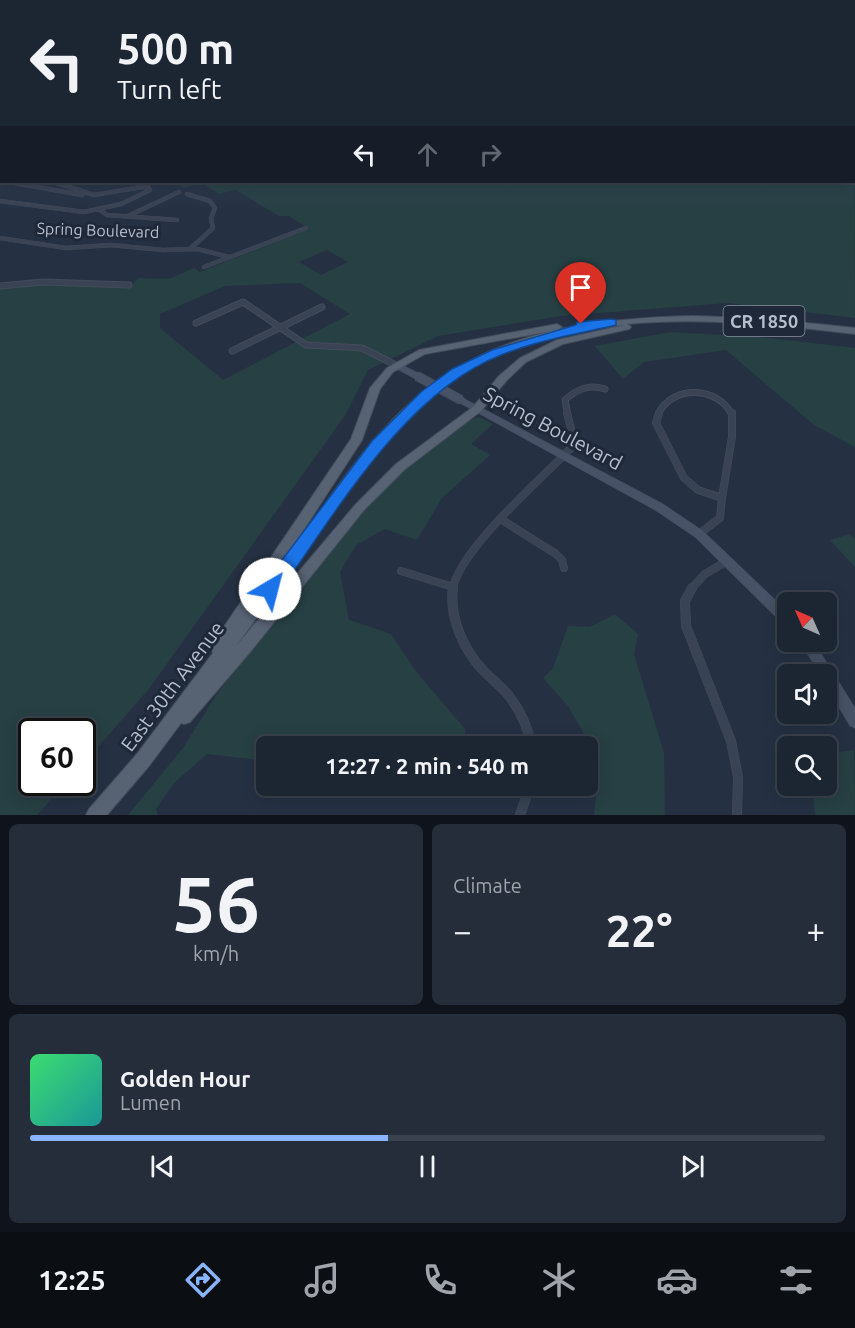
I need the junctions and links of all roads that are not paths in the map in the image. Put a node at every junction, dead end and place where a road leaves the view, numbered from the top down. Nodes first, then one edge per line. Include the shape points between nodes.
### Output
1 (17, 183) edge
2 (65, 183) edge
3 (179, 192) dead end
4 (85, 194) junction
5 (188, 194) dead end
6 (0, 201) edge
7 (100, 210) junction
8 (128, 216) junction
9 (177, 220) dead end
10 (306, 228) dead end
11 (0, 238) edge
12 (187, 249) junction
13 (229, 257) junction
14 (204, 267) dead end
15 (129, 285) dead end
16 (0, 286) edge
17 (322, 307) dead end
18 (673, 317) junction
19 (612, 322) junction
20 (196, 323) dead end
21 (280, 328) junction
22 (855, 331) edge
23 (232, 351) dead end
24 (396, 365) junction
25 (605, 389) dead end
26 (477, 409) junction
27 (564, 456) junction
28 (722, 498) junction
29 (502, 520) junction
30 (699, 534) junction
31 (727, 561) junction
32 (564, 568) dead end
33 (401, 571) dead end
34 (453, 587) junction
35 (777, 610) edge
36 (813, 652) edge
37 (173, 720) junction
38 (855, 721) edge
39 (528, 736) edge
40 (143, 760) junction
41 (527, 796) edge
42 (95, 815) edge
43 (520, 815) edge
44 (737, 815) edge

1 - 4 street
2 - 4 street
3 - 8 street
4 - 7 street via 150,189 136,199
5 - 12 street via 207,200 215,208 211,231
6 - 7 street via 78,212
7 - 8 street via 104,214
8 - 9 street
10 - 13 street
11 - 12 street, Spring Boulevard via 66,248 111,245
12 - 13 street, Spring Boulevard
13 - 14 street
15 - 16 street via 43,282
17 - 21 street
18 - 19 main road, East 30th Avenue / CR 1850
18 - 22 main road, East 30th Avenue / CR 1850 via 734,318
18 - 26 main road via 578,337 536,352 508,373
19 - 24 main road via 543,329 436,349
19 - 37 main road, East 30th Avenue / CR 1850 via 565,331 496,352 457,372 420,400 364,462
20 - 21 street, Spring Boulevard via 243,302
21 - 23 street
21 - 24 street, Spring Boulevard via 306,345 362,348
24 - 26 street, Spring Boulevard, bridge
24 - 37 main road via 375,388 356,440
25 - 27 street via 592,386 572,392 565,400 574,442
26 - 27 street, Spring Boulevard
26 - 40 main road via 379,486 246,646
27 - 29 street
27 - 30 street, Spring Boulevard via 659,507
28 - 28 street via 732,446 733,412 723,402 703,393 680,393 669,398 661,405 656,423 679,472 698,490
28 - 30 street via 720,518
29 - 32 street via 556,554
29 - 34 street via 467,557
30 - 31 street, Spring Boulevard
31 - 35 street, Spring Boulevard
31 - 44 street via 706,572 693,585 684,609 690,638 722,710 735,752 740,795
33 - 34 street
34 - 39 street via 454,612 463,640 481,669 517,707
36 - 38 street
37 - 40 main road, East 30th Avenue
40 - 42 main road, East 30th Avenue
41 - 43 street

